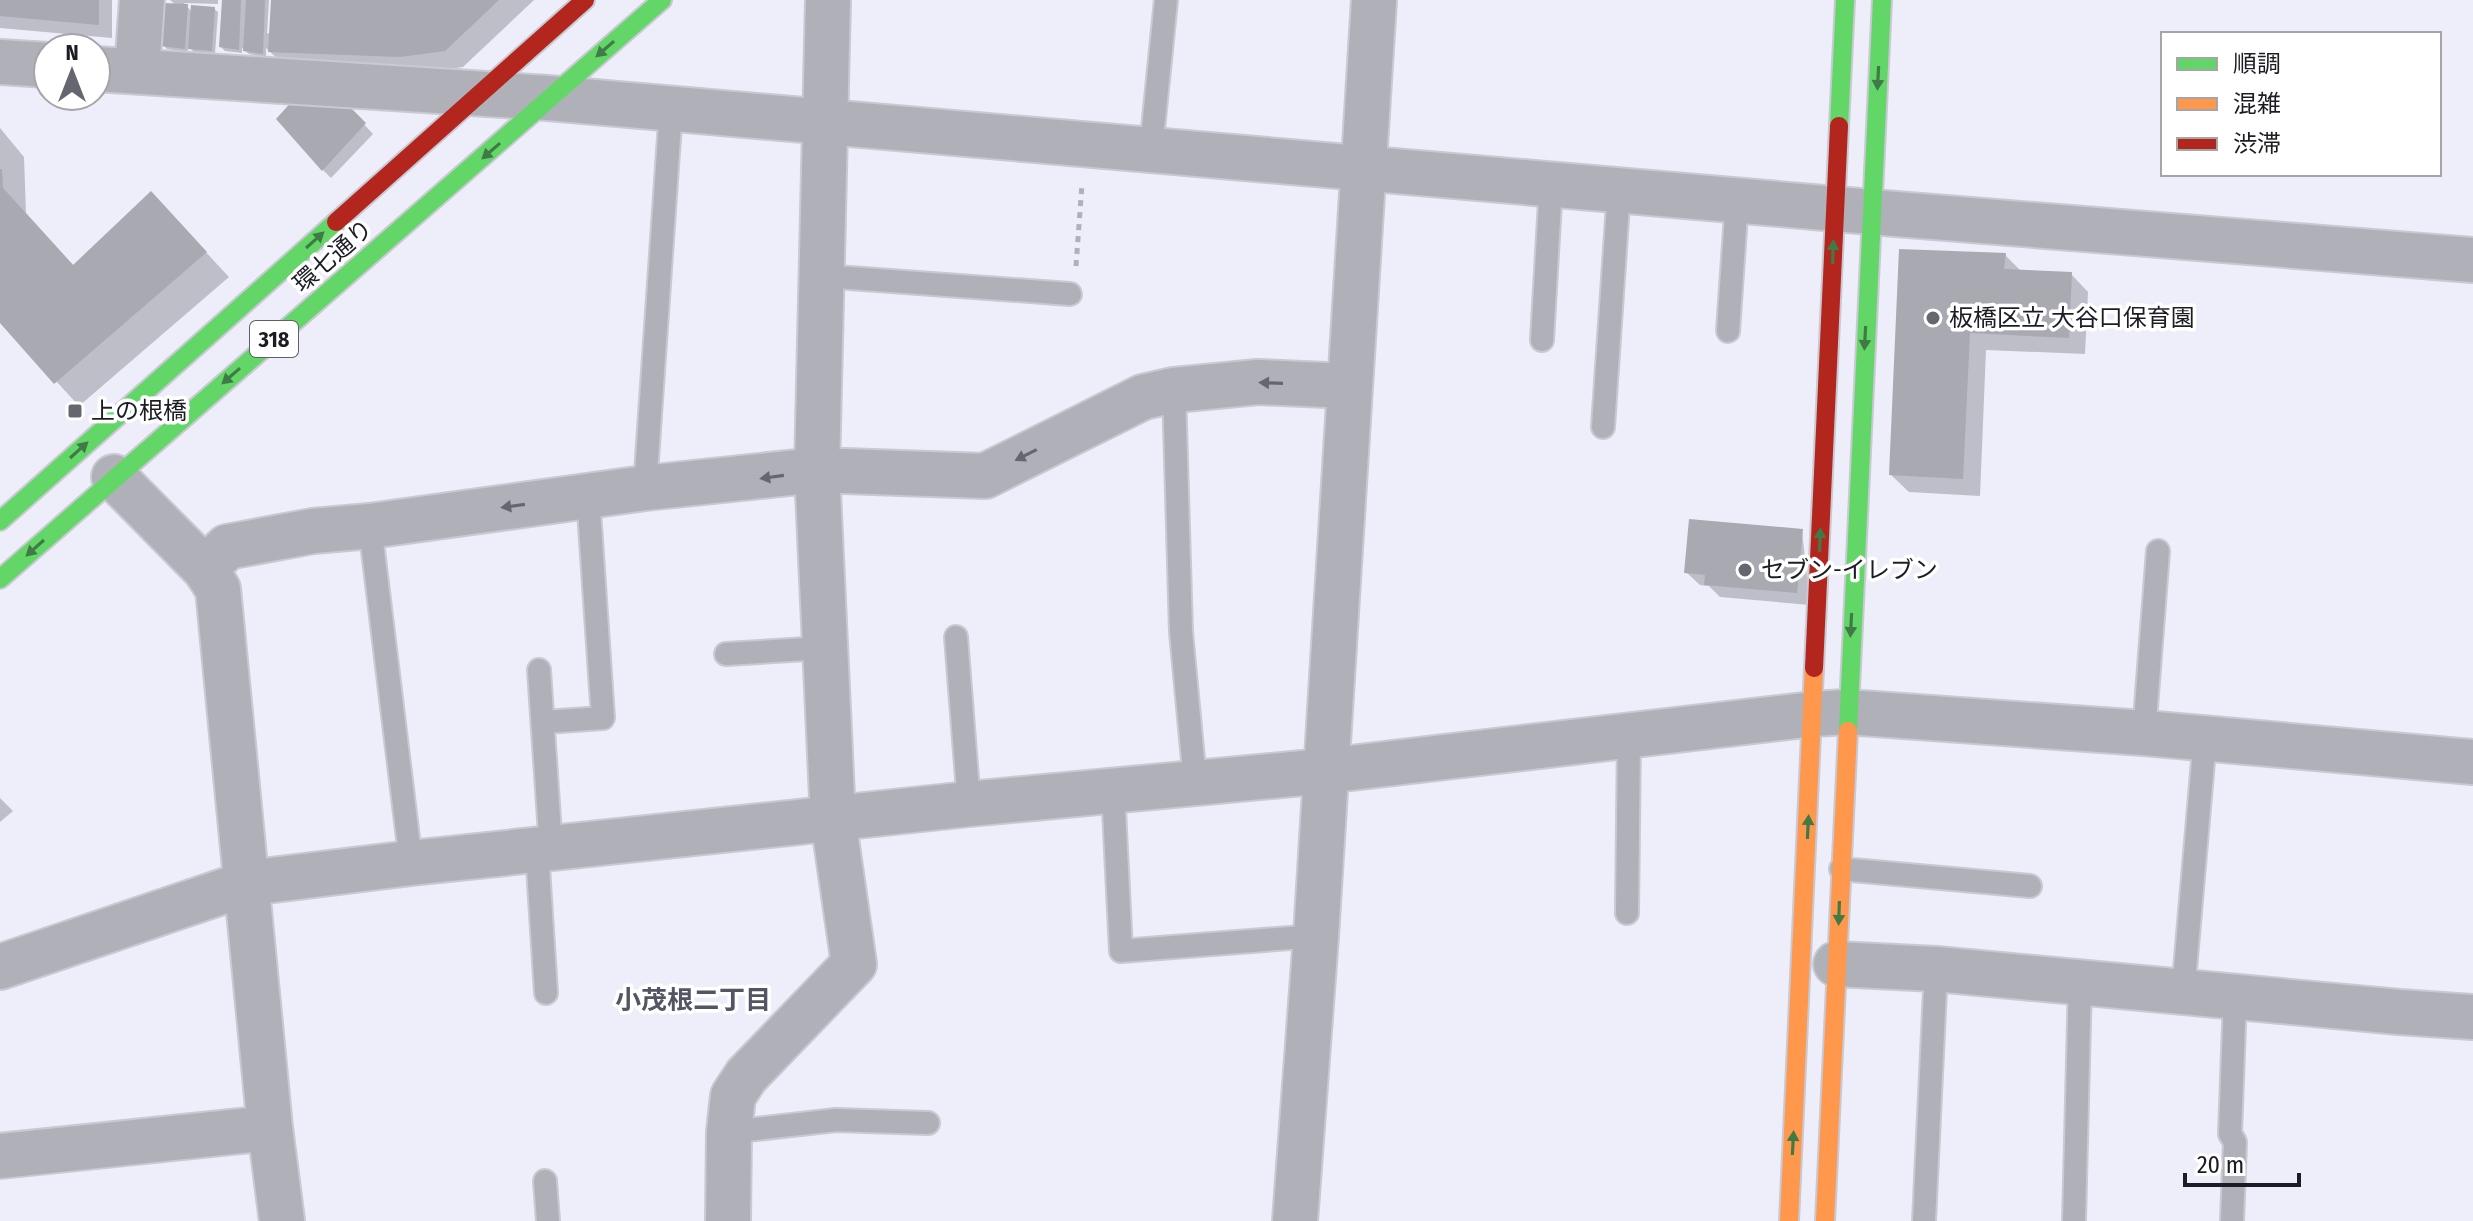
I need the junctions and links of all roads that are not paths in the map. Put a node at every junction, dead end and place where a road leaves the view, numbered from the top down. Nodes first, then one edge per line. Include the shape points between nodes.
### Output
1 (142, 0) edge
2 (585, 0) edge
3 (662, 0) edge
4 (828, 0) edge
5 (1166, 0) edge
6 (1374, 0) edge
7 (1845, 0) edge
8 (1882, 0) edge
9 (0, 62) edge
10 (32, 64) edge
11 (116, 70) edge
12 (479, 95) junction
13 (548, 98) junction
14 (671, 108) junction
15 (824, 121) junction
16 (1151, 149) junction
17 (1362, 168) junction
18 (1551, 184) junction
19 (1619, 189) junction
20 (1737, 200) junction
21 (1853, 210) junction
22 (2473, 260) edge
23 (822, 276) junction
24 (1070, 294) road end
25 (1728, 331) dead end
26 (1542, 340) dead end
27 (1349, 386) junction
28 (1174, 390) junction
29 (1603, 427) dead end
30 (817, 470) junction
31 (114, 477) junction
32 (645, 488) junction
33 (588, 496) junction
34 (0, 521) edge
35 (370, 526) junction
36 (2158, 551) dead end
37 (205, 569) junction
38 (0, 579) edge
39 (956, 637) dead end
40 (824, 648) junction
41 (726, 654) dead end
42 (539, 670) dead end
43 (1830, 713) junction
44 (544, 722) junction
45 (2144, 733) junction
46 (1629, 735) junction
47 (2205, 738) junction
48 (2473, 762) edge
49 (1325, 771) junction
50 (1195, 781) junction
51 (1113, 790) junction
52 (969, 804) junction
53 (833, 819) junction
54 (544, 850) junction
55 (411, 863) junction
56 (1841, 869) junction
57 (248, 883) junction
58 (2030, 886) dead end
59 (1627, 913) dead end
60 (1316, 936) junction
61 (1836, 964) junction
62 (0, 967) edge
63 (1936, 969) junction
64 (2080, 981) junction
65 (546, 993) dead end
66 (2183, 993) junction
67 (2235, 997) junction
68 (2473, 1017) edge
69 (928, 1123) dead end
70 (270, 1128) junction
71 (729, 1132) junction
72 (0, 1156) edge
73 (545, 1181) dead end
74 (282, 1221) edge
75 (548, 1221) edge
76 (728, 1221) edge
77 (1295, 1221) edge
78 (1789, 1221) edge
79 (1825, 1221) edge
80 (1924, 1221) edge
81 (2074, 1221) edge
82 (2232, 1221) edge

1 - 11 street
2 - 12 street, 環七通り / 318
3 -> 13 street, 環七通り / 318
4 - 15 street
5 - 16 lane
6 - 17 street
7 - 21 street
8 -> 21 street
9 - 10 street
11 - 12 street
12 - 13 street
34 -> 12 street, 環七通り / 318
13 - 14 street
13 -> 31 street, 環七通り / 318
14 - 15 street
14 - 32 lane
15 - 16 street
15 - 23 street
16 - 17 street
17 - 18 street
17 - 27 street
18 - 19 street
18 - 26 lane
19 - 20 street
19 - 29 lane
20 - 21 street
20 - 25 lane
21 - 22 street
43 -> 21 street
21 -> 43 street
23 - 24 lane
23 - 30 street
27 -> 28 street via 1258,382
27 - 49 street
28 -> 30 street via 1143,397 985,476
28 - 50 lane via 1181,632
30 -> 32 street
30 - 40 street
31 - 37 street
31 -> 38 street, 環七通り / 318
32 - 33 street
33 -> 35 street
33 - 44 lane via 603,718
35 - 37 street via 227,547
35 - 55 lane
36 - 45 lane
37 - 57 street via 218,589
39 - 52 lane
40 - 41 lane
40 - 53 street
42 - 44 lane
43 - 45 street
43 - 46 street
43 - 56 street
78 -> 43 street
44 - 54 lane
45 - 47 street
46 - 49 street
46 - 59 lane
47 - 48 street
47 - 66 lane
49 - 50 street
49 - 60 street
50 - 51 street
51 - 52 street
51 - 60 lane via 1121,951
52 - 53 street
53 - 54 street
53 - 71 street via 854,964 746,1076 733,1096
54 - 55 street
54 - 65 lane
55 - 57 street
56 - 58 lane
56 -> 61 street
57 - 62 street
57 - 70 street
60 - 77 street
61 - 63 street
61 - 79 street
63 - 64 street
63 - 80 lane
64 - 66 street
64 - 81 lane
66 - 67 street
67 - 68 street
67 - 82 lane
69 - 71 lane via 836,1120
70 - 72 street
70 - 74 street
71 - 76 street
73 - 75 lane

